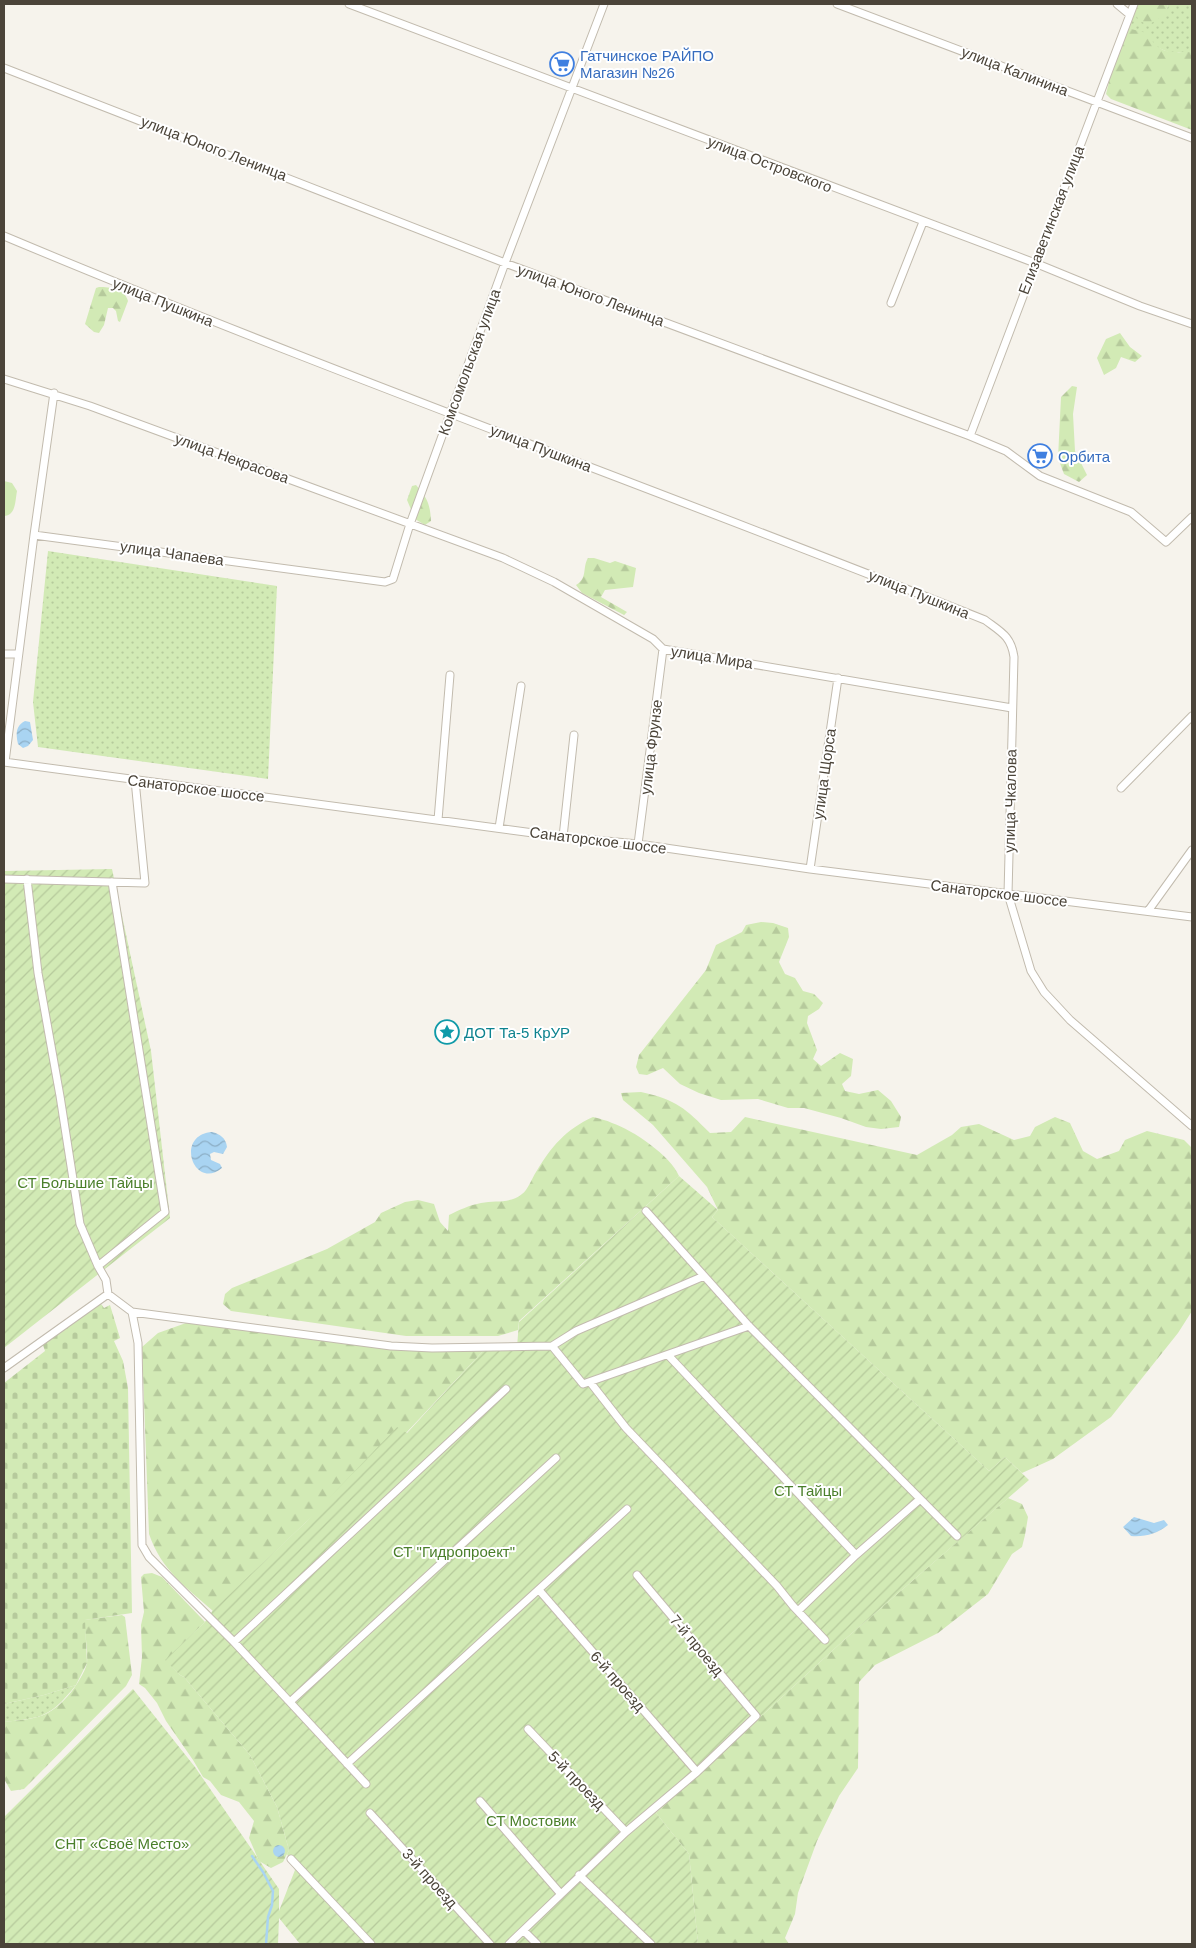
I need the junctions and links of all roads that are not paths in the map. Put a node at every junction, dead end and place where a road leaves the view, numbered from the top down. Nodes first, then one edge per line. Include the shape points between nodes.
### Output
1 (349, 4) edge
2 (604, 4) edge
3 (837, 4) edge
4 (1117, 4) edge
5 (1134, 4) edge
6 (1129, 14) junction
7 (4, 68) edge
8 (570, 89) junction
9 (1096, 102) junction
10 (1192, 138) edge
11 (924, 222) junction
12 (4, 236) edge
13 (504, 263) junction
14 (1035, 263) junction
15 (891, 303) dead end
16 (1192, 324) edge
17 (4, 379) edge
18 (54, 393) junction
19 (450, 414) junction
20 (970, 436) junction
21 (1192, 517) edge
22 (410, 524) junction
23 (34, 535) junction
24 (663, 650) junction
25 (4, 654) edge
26 (18, 654) junction
27 (450, 675) dead end
28 (838, 678) junction
29 (521, 686) dead end
30 (1012, 708) junction
31 (1192, 716) edge
32 (574, 735) dead end
33 (4, 762) edge
34 (135, 780) junction
35 (1121, 788) dead end
36 (438, 820) junction
37 (499, 828) junction
38 (563, 837) junction
39 (638, 844) junction
40 (1192, 850) edge
41 (810, 870) junction
42 (4, 879) edge
43 (27, 880) junction
44 (112, 882) junction
45 (1008, 894) junction
46 (1148, 911) junction
47 (1192, 917) edge
48 (1192, 1126) edge
49 (646, 1211) dead end
50 (98, 1266) junction
51 (704, 1276) junction
52 (108, 1294) junction
53 (132, 1312) junction
54 (749, 1326) junction
55 (552, 1346) junction
56 (668, 1354) junction
57 (4, 1368) edge
58 (590, 1382) junction
59 (506, 1388) dead end
60 (556, 1458) dead end
61 (919, 1500) junction
62 (627, 1509) dead end
63 (957, 1536) dead end
64 (856, 1555) junction
65 (637, 1575) dead end
66 (538, 1590) junction
67 (798, 1611) junction
68 (825, 1640) dead end
69 (234, 1642) junction
70 (291, 1701) junction
71 (528, 1729) dead end
72 (347, 1764) junction
73 (697, 1772) junction
74 (366, 1784) dead end
75 (480, 1801) dead end
76 (370, 1812) dead end
77 (626, 1832) junction
78 (291, 1859) dead end
79 (579, 1876) junction
80 (560, 1893) junction
81 (524, 1931) junction
82 (371, 1944) edge
83 (490, 1944) edge
84 (509, 1944) edge
85 (537, 1944) edge
86 (651, 1944) edge

1 - 8 street, улица Островского
2 - 8 street, Комсомольская улица
3 - 9 street, улица Калинина
4 - 6 street
5 - 6 street, Елизаветинская улица
6 - 9 street, Елизаветинская улица
7 - 13 street, улица Юного Ленинца
8 - 11 street, улица Островского
8 - 13 street, Комсомольская улица
9 - 10 street, улица Калинина
9 - 14 street, Елизаветинская улица
11 - 14 street, улица Островского
11 - 15 street
12 - 19 street, улица Пушкина via 132,290
13 - 19 street, Комсомольская улица
13 - 20 street, улица Юного Ленинца
14 - 16 street, улица Островского
14 - 20 street, Елизаветинская улица
17 - 18 street, улица Некрасова
18 - 22 street, улица Некрасова
18 - 23 street
19 - 22 street, Комсомольская улица
19 - 30 street, улица Пушкина via 817,552 985,620 1012,643
20 - 21 street, улица Юного Ленинца via 1006,451 1040,476 1131,512 1166,542
22 - 23 street, улица Чапаева via 396,573 393,579 385,582
22 - 24 street, улица Мира via 503,558 554,582 652,639
23 - 26 street
24 - 28 street, улица Мира
24 - 39 street, улица Фрунзе
25 - 26 street
26 - 33 street
27 - 36 street
28 - 30 street, улица Мира
28 - 41 street, улица Щорса
29 - 37 street
30 - 45 street, улица Чкалова
31 - 35 street
32 - 38 street
33 - 34 street, Санаторское шоссе
34 - 36 street, Санаторское шоссе
34 - 44 street via 145,883
36 - 37 street, Санаторское шоссе
37 - 38 street, Санаторское шоссе
38 - 39 street, Санаторское шоссе
39 - 41 street, Санаторское шоссе
40 - 46 street
41 - 45 street, Санаторское шоссе
42 - 43 street
43 - 44 street
43 - 50 street via 38,973 80,1224
44 - 50 street via 165,1212
45 - 46 street, Санаторское шоссе
45 - 48 street, улица Чкалова via 1031,971 1044,992 1070,1020
46 - 47 street, Санаторское шоссе
49 - 51 street
50 - 52 street via 106,1280
51 - 54 street
51 - 55 street via 576,1331
52 - 53 street
52 - 57 street
53 - 55 street via 391,1346
53 - 69 street via 138,1343 142,1545 149,1557
54 - 56 street
54 - 61 street
55 - 58 street via 583,1384
56 - 58 street
56 - 64 street
58 - 67 street via 626,1428
59 - 69 street
60 - 70 street
61 - 63 street
61 - 64 street
62 - 66 street
64 - 67 street
65 - 73 street, 7-й проезд via 756,1716
66 - 72 street
66 - 73 street, 6-й проезд
67 - 68 street
69 - 70 street
70 - 72 street
71 - 77 street, 5-й проезд
72 - 74 street
73 - 77 street
75 - 80 street
76 - 83 street, 3-й проезд
77 - 79 street
78 - 82 street
79 - 80 street
79 - 86 street
80 - 81 street
81 - 84 street
81 - 85 street

